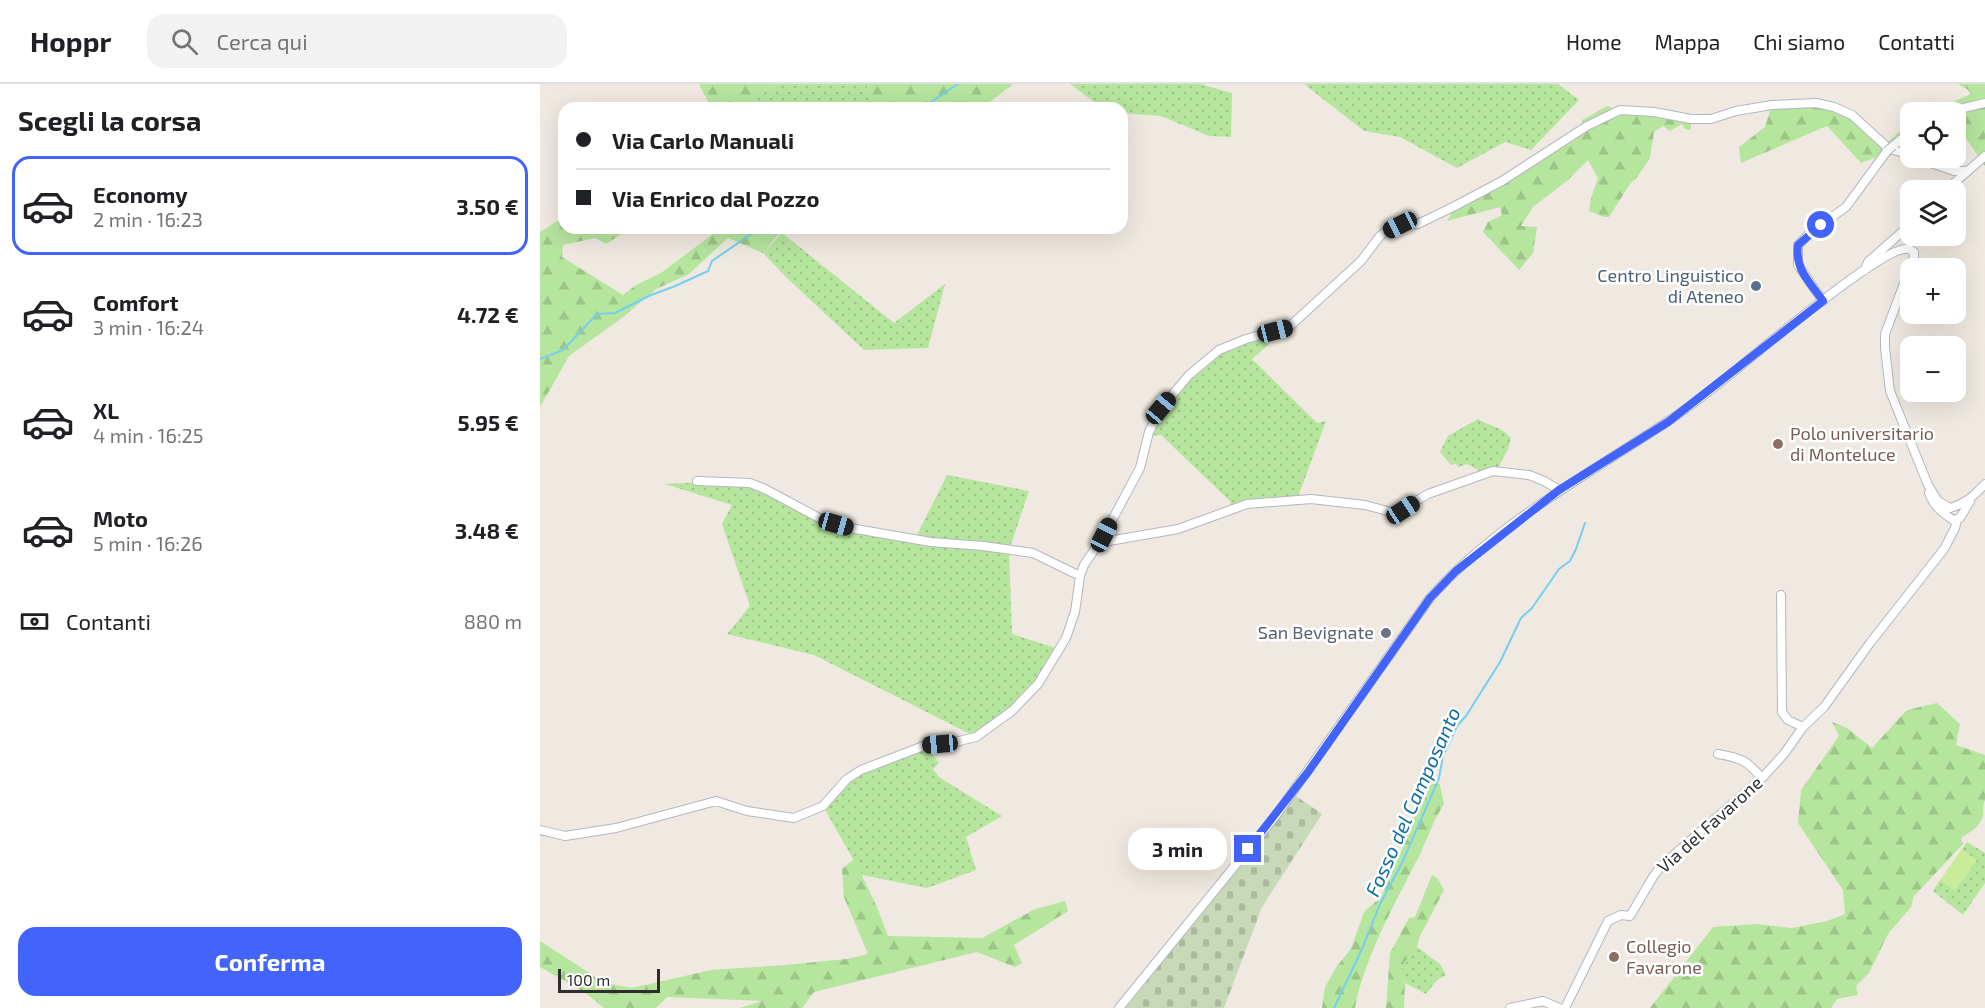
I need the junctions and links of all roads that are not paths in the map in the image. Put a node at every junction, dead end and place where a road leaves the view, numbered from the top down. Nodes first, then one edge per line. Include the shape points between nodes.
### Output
1 (1985, 103) edge
2 (1966, 108) edge
3 (1900, 140) edge
4 (1890, 148) junction
5 (1900, 151) edge
6 (1985, 156) edge
7 (1945, 168) edge
8 (1966, 171) junction
9 (1957, 180) edge
10 (1900, 234) edge
11 (1865, 270) junction
12 (1823, 301) junction
13 (697, 482) dead end
14 (1985, 484) edge
15 (1928, 485) junction
16 (1559, 490) junction
17 (1973, 497) junction
18 (1954, 507) junction
19 (1948, 517) junction
20 (1959, 517) junction
21 (1095, 549) junction
22 (1080, 576) junction
23 (1781, 595) dead end
24 (1803, 727) junction
25 (1718, 754) dead end
26 (1762, 778) junction
27 (540, 831) edge
28 (1119, 1008) edge
29 (1510, 1008) edge
30 (1559, 1008) edge
31 (1565, 1008) edge

1 - 2 street
3 - 4 street
4 - 5 street
4 - 12 street via 1846,207 1798,245 1798,265
4 - 21 street via 1852,115 1816,103 1772,105 1712,119 1620,110 1587,126 1455,206 1380,236 1361,261 1289,327 1219,350 1189,375 1161,408 1149,432 1140,468
6 - 8 street
7 - 8 street
8 - 9 street
10 - 11 street via 1868,262
11 - 12 street
11 - 15 street via 1898,249 1914,252 1885,334 1885,348 1890,391
12 - 16 street via 1668,422
13 - 22 street via 750,483 823,520 850,528 1033,553
14 - 17 street
15 - 18 street via 1938,501
15 - 19 street via 1934,504
16 - 21 street via 1528,475 1493,471 1428,494 1395,513 1311,499 1247,504 1178,530 1109,541
16 - 28 street via 1468,560 1430,598 1277,814
17 - 18 street
17 - 20 street, Via del Favarone
18 - 19 street
18 - 20 street via 1961,510
19 - 20 street
20 - 24 street, Via del Favarone via 1944,549 1824,707
21 - 22 street
22 - 27 street via 1075,612 1066,638 1038,684 1012,711 976,737 926,745 861,770 847,779 823,806 794,818 747,812 716,801 616,828 565,836
23 - 24 street via 1782,712 1788,720
24 - 26 street, Via del Favarone
25 - 26 street via 1749,763
26 - 31 street, Via del Favarone via 1661,867 1630,916 1608,921
29 - 30 street via 1543,1001

